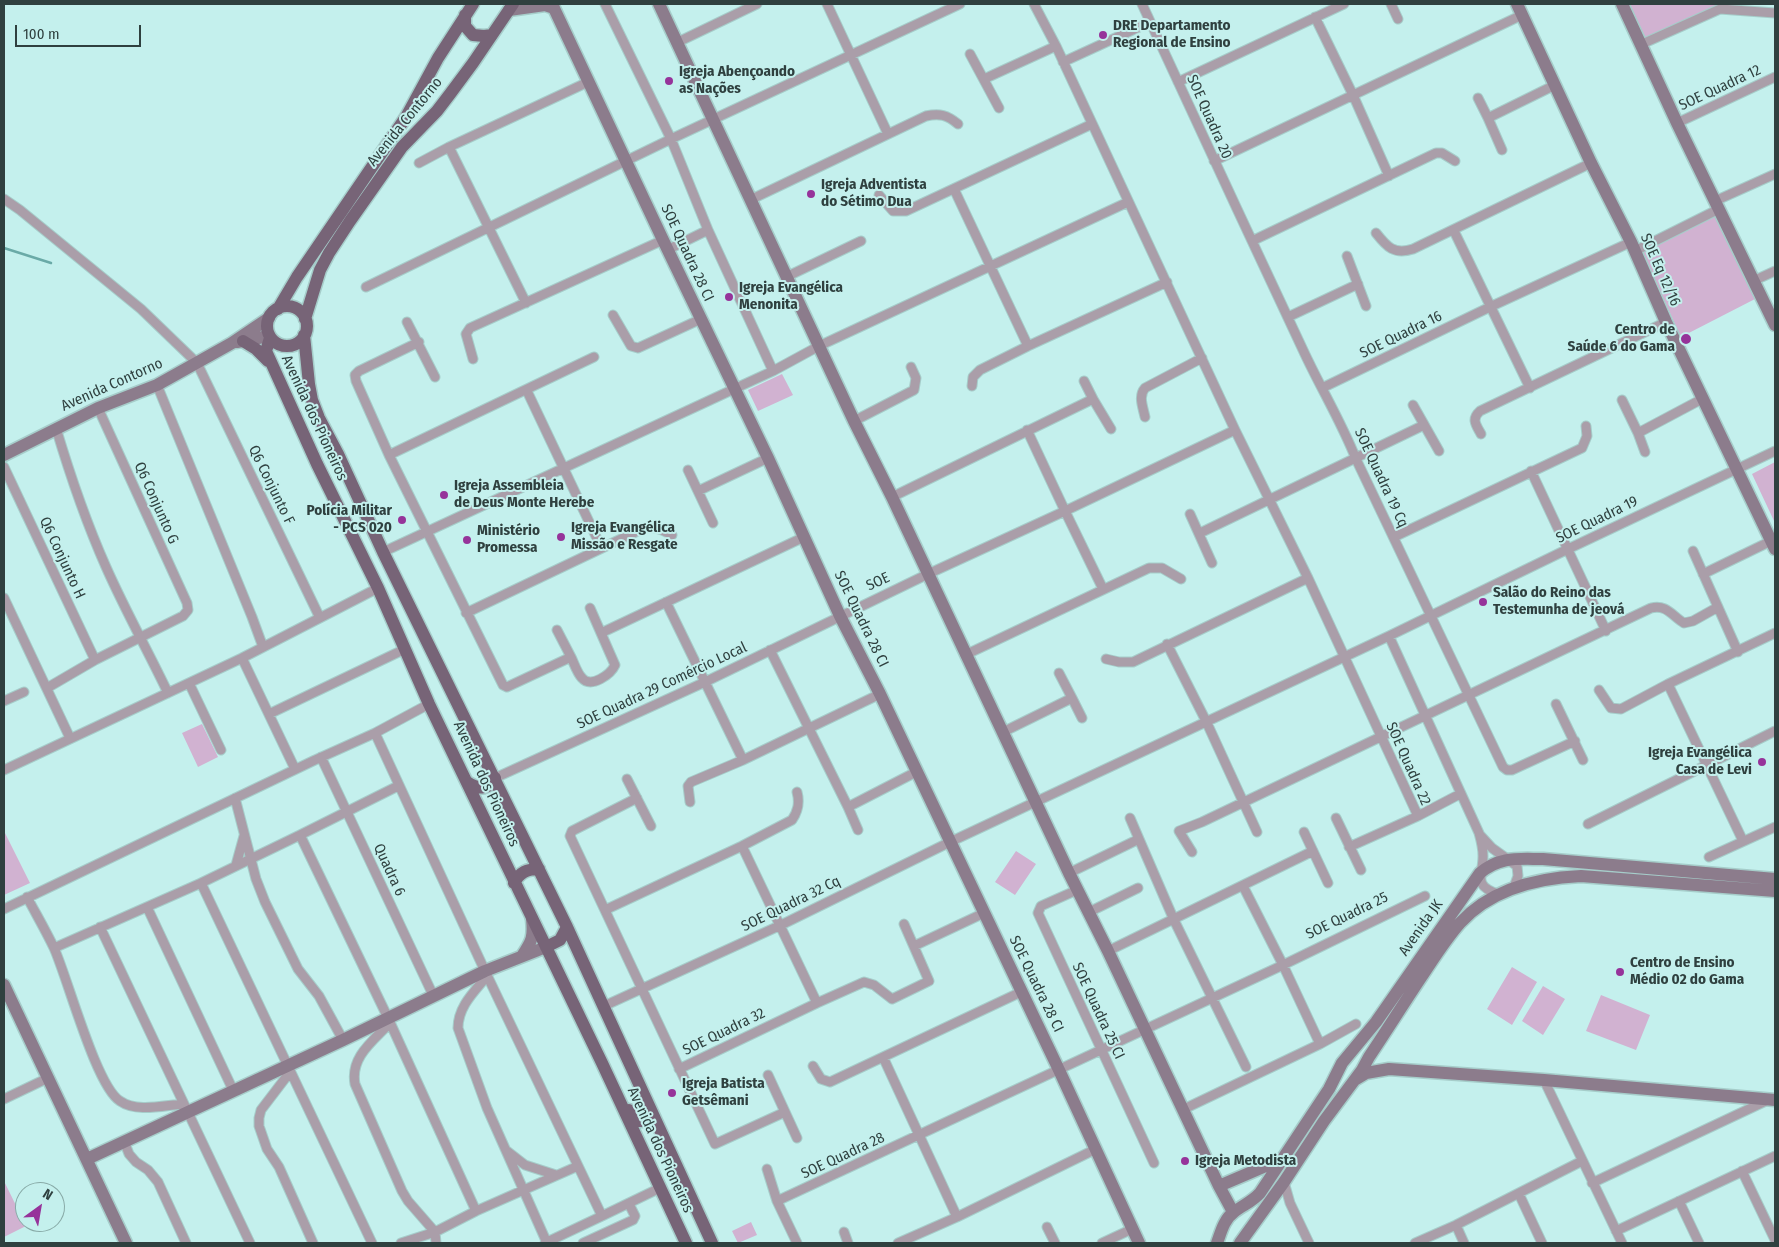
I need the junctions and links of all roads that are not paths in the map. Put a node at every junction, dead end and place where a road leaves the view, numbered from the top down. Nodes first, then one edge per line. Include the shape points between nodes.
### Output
1 (472, 4) edge
2 (605, 4) edge
3 (659, 4) edge
4 (757, 4) edge
5 (827, 4) edge
6 (960, 4) edge
7 (1034, 4) edge
8 (1142, 4) edge
9 (1344, 4) edge
10 (1391, 4) edge
11 (1622, 4) edge
12 (553, 6) edge
13 (511, 7) edge
14 (1519, 9) edge
15 (1775, 13) edge
16 (465, 15) junction
17 (1315, 17) junction
18 (1398, 19) dead end
19 (1150, 22) junction
20 (492, 35) junction
21 (676, 43) junction
22 (1642, 44) junction
23 (1056, 46) junction
24 (970, 54) dead end
25 (850, 55) junction
26 (1062, 62) junction
27 (1775, 77) edge
28 (984, 80) junction
29 (588, 82) junction
30 (1178, 82) junction
31 (1555, 86) junction
32 (1353, 95) junction
33 (1478, 98) dead end
34 (999, 108) dead end
35 (1488, 118) junction
36 (713, 120) junction
37 (1677, 123) junction
38 (958, 124) dead end
39 (1092, 124) junction
40 (888, 134) junction
41 (671, 139) junction
42 (449, 147) junction
43 (1502, 150) dead end
44 (626, 161) junction
45 (1214, 161) junction
46 (1455, 161) dead end
47 (419, 163) dead end
48 (1591, 163) junction
49 (1775, 174) edge
50 (1389, 176) junction
51 (954, 189) junction
52 (879, 195) dead end
53 (4, 199) edge
54 (752, 199) junction
55 (1128, 202) junction
56 (1717, 205) junction
57 (488, 227) junction
58 (708, 230) junction
59 (1454, 231) junction
60 (1376, 233) dead end
61 (861, 241) dead end
62 (1252, 241) junction
63 (665, 245) junction
64 (1633, 247) junction
65 (1347, 256) dead end
66 (991, 266) junction
67 (1775, 271) edge
68 (786, 277) junction
69 (1753, 281) junction
70 (1167, 282) junction
71 (1358, 284) junction
72 (366, 287) dead end
73 (526, 303) junction
74 (1366, 306) dead end
75 (1492, 306) junction
76 (273, 313) junction
77 (613, 315) dead end
78 (1288, 317) junction
79 (305, 319) junction
80 (701, 319) junction
81 (408, 322) dead end
82 (1666, 322) junction
83 (1775, 325) edge
84 (304, 335) junction
85 (270, 337) junction
86 (238, 342) junction
87 (419, 342) junction
88 (819, 346) junction
89 (1028, 346) junction
90 (1304, 352) joint
91 (594, 357) dead end
92 (1202, 358) junction
93 (473, 359) dead end
94 (197, 363) junction
95 (271, 364) junction
96 (911, 367) dead end
97 (773, 371) junction
98 (435, 377) dead end
99 (1084, 381) dead end
100 (157, 385) junction
101 (972, 386) dead end
102 (1322, 388) junction
103 (1530, 388) junction
104 (734, 389) junction
105 (527, 391) junction
106 (1093, 399) junction
107 (1702, 399) junction
108 (1622, 400) dead end
109 (1413, 405) dead end
110 (98, 408) junction
111 (1146, 417) dead end
112 (854, 421) junction
113 (1424, 425) junction
114 (1586, 426) dead end
115 (56, 428) junction
116 (1111, 429) dead end
117 (1027, 430) junction
118 (1235, 430) junction
119 (1638, 433) junction
120 (1481, 434) dead end
121 (1439, 451) dead end
122 (1775, 451) edge
123 (1645, 452) dead end
124 (338, 454) junction
125 (4, 455) edge
126 (389, 455) junction
127 (768, 458) junction
128 (1356, 459) junction
129 (317, 464) junction
130 (4, 467) edge
131 (563, 468) junction
132 (1736, 469) junction
133 (688, 470) dead end
134 (1531, 471) junction
135 (698, 491) junction
136 (892, 497) junction
137 (1270, 500) junction
138 (1064, 511) junction
139 (1190, 514) dead end
140 (713, 523) dead end
141 (427, 533) junction
142 (1200, 533) junction
143 (672, 535) dead end
144 (804, 537) junction
145 (1394, 537) junction
146 (1773, 545) edge
147 (601, 547) junction
148 (1568, 549) junction
149 (1693, 551) dead end
150 (383, 552) junction
151 (1212, 563) dead end
152 (928, 574) junction
153 (1703, 574) junction
154 (1308, 578) junction
155 (1181, 579) dead end
156 (378, 588) junction
157 (1103, 589) junction
158 (4, 598) edge
159 (666, 602) junction
160 (1718, 607) junction
161 (590, 608) dead end
162 (466, 613) junction
163 (840, 616) junction
164 (1431, 617) junction
165 (320, 618) junction
166 (557, 630) dead end
167 (1606, 631) junction
168 (602, 633) junction
169 (1775, 633) edge
170 (1389, 636) junction
171 (141, 637) junction
172 (1167, 644) junction
173 (262, 648) junction
174 (405, 649) junction
175 (770, 650) junction
176 (1738, 652) junction
177 (966, 654) junction
178 (571, 657) junction
179 (1344, 657) junction
180 (242, 658) junction
181 (1106, 659) dead end
182 (95, 660) junction
183 (1059, 673) dead end
184 (705, 682) junction
185 (189, 683) junction
186 (1668, 684) junction
187 (47, 688) junction
188 (1599, 690) dead end
189 (24, 692) dead end
190 (168, 693) junction
191 (880, 694) junction
192 (1468, 695) junction
193 (1072, 698) junction
194 (4, 701) edge
195 (429, 704) junction
196 (1556, 704) dead end
197 (269, 714) junction
198 (1426, 716) junction
199 (1082, 718) dead end
200 (1206, 721) junction
201 (810, 728) junction
202 (1775, 731) edge
203 (1003, 732) junction
204 (375, 733) junction
205 (1382, 736) junction
206 (70, 738) junction
207 (1575, 741) junction
208 (221, 750) dead end
209 (321, 757) junction
210 (744, 760) junction
211 (1583, 760) dead end
212 (1708, 765) junction
213 (295, 769) junction
214 (4, 770) edge
215 (916, 772) junction
216 (495, 778) junction
217 (627, 779) dead end
218 (467, 782) junction
219 (398, 786) junction
220 (797, 792) dead end
221 (1460, 794) junction
222 (235, 798) junction
223 (637, 798) junction
224 (1036, 801) junction
225 (690, 802) dead end
226 (1243, 802) junction
227 (848, 807) junction
228 (347, 813) junction
229 (1418, 816) junction
230 (1130, 818) dead end
231 (1336, 818) dead end
232 (1588, 824) dead end
233 (651, 826) dead end
234 (1775, 826) edge
235 (858, 830) dead end
236 (1257, 832) dead end
237 (1304, 832) dead end
238 (1479, 832) junction
239 (300, 835) junction
240 (244, 836) junction
241 (1139, 839) junction
242 (950, 842) junction
243 (1743, 842) junction
244 (742, 846) junction
245 (1349, 847) junction
246 (1314, 851) junction
247 (1192, 852) dead end
248 (1709, 857) dead end
249 (251, 858) junction
250 (1507, 859) junction
251 (236, 865) junction
252 (539, 869) junction
253 (1361, 870) dead end
254 (1069, 873) junction
255 (1480, 873) junction
256 (1775, 879) edge
257 (201, 883) junction
258 (514, 883) junction
259 (1328, 883) dead end
260 (1243, 886) junction
261 (1514, 887) junction
262 (1138, 888) dead end
263 (1077, 890) junction
264 (1775, 891) edge
265 (1498, 894) junction
266 (1424, 896) dead end
267 (27, 897) junction
268 (147, 907) junction
269 (4, 909) edge
270 (605, 910) junction
271 (1089, 912) junction
272 (984, 913) junction
273 (532, 919) junction
274 (1174, 920) junction
275 (781, 924) junction
276 (904, 924) dead end
277 (100, 927) junction
278 (567, 927) junction
279 (914, 946) junction
280 (546, 947) junction
281 (54, 948) junction
282 (1108, 951) junction
283 (522, 956) junction
284 (1283, 965) junction
285 (486, 973) junction
286 (4, 985) edge
287 (643, 989) junction
288 (1022, 992) junction
289 (433, 995) junction
290 (1212, 997) junction
291 (817, 1002) junction
292 (604, 1006) junction
293 (389, 1021) junction
294 (1356, 1024) dead end
295 (1144, 1029) junction
296 (343, 1040) junction
297 (1320, 1044) junction
298 (1354, 1048) junction
299 (1101, 1050) junction
300 (883, 1057) junction
301 (1368, 1058) junction
302 (602, 1063) junction
303 (814, 1066) dead end
304 (1246, 1067) dead end
305 (289, 1069) junction
306 (679, 1069) junction
307 (1389, 1069) junction
308 (1059, 1070) junction
309 (1338, 1072) junction
310 (768, 1075) dead end
311 (48, 1078) junction
312 (1544, 1080) junction
313 (1353, 1081) junction
314 (234, 1090) junction
315 (4, 1099) edge
316 (1772, 1100) edge
317 (186, 1108) junction
318 (1184, 1109) junction
319 (651, 1110) junction
320 (784, 1112) junction
321 (920, 1135) junction
322 (797, 1138) dead end
323 (638, 1141) junction
324 (124, 1142) junction
325 (505, 1149) junction
326 (1096, 1149) junction
327 (1775, 1156) edge
328 (87, 1159) junction
329 (1282, 1159) junction
330 (1582, 1161) junction
331 (1154, 1163) dead end
332 (578, 1166) junction
333 (677, 1169) junction
334 (767, 1169) dead end
335 (1742, 1171) junction
336 (556, 1175) junction
337 (1284, 1182) junction
338 (1592, 1183) junction
339 (1219, 1186) junction
340 (660, 1188) junction
341 (522, 1190) junction
342 (1519, 1194) junction
343 (1273, 1197) junction
344 (778, 1201) junction
345 (1290, 1202) junction
346 (1679, 1202) junction
347 (629, 1204) junction
348 (1237, 1210) junction
349 (476, 1211) junction
350 (602, 1216) junction
351 (957, 1217) junction
352 (1255, 1222) junction
353 (1456, 1225) junction
354 (1047, 1228) dead end
355 (1132, 1228) junction
356 (1616, 1231) junction
357 (435, 1232) junction
358 (844, 1232) dead end
359 (419, 1237) junction
360 (1775, 1240) edge
361 (126, 1243) edge
362 (186, 1243) edge
363 (250, 1243) edge
364 (313, 1243) edge
365 (372, 1243) edge
366 (401, 1243) edge
367 (427, 1243) edge
368 (436, 1243) edge
369 (546, 1243) edge
370 (583, 1243) edge
371 (686, 1243) edge
372 (712, 1243) edge
373 (797, 1243) edge
374 (848, 1243) edge
375 (898, 1243) edge
376 (1055, 1243) edge
377 (1102, 1243) edge
378 (1139, 1243) edge
379 (1218, 1243) edge
380 (1240, 1243) edge
381 (1309, 1243) edge
382 (1415, 1243) edge
383 (1464, 1243) edge
384 (1542, 1243) edge
385 (1622, 1243) edge
386 (1698, 1243) edge

1 - 16 main road, Avenida Contorno
2 - 41 street
3 - 21 street
4 - 21 street
5 - 25 street
6 - 25 street
7 - 23 street, SOE Quadra 22
8 - 19 street, SOE Quadra 20
9 - 17 street
10 - 18 street
11 - 22 street
12 - 13 street
12 - 29 street, SOE Quadra 28 CI
13 - 20 main road, Avenida Contorno
14 - 31 street, SOE Eq 12/16
14 - 32 street
15 - 22 street via 1720,10
16 - 20 main road via 465,26 473,35
16 - 76 main road, Avenida Contorno via 406,117
17 - 30 street
17 - 32 street
19 - 26 street
19 - 30 street, SOE Quadra 20
20 - 79 main road, Avenida Contorno via 437,110 402,147 350,221 320,270
21 - 36 street
22 - 37 street
23 - 26 street, SOE Quadra 22
23 - 28 street
24 - 28 street
25 - 36 street
25 - 40 street
26 - 39 street, SOE Quadra 22
27 - 37 street, SOE Quadra 12
28 - 34 street
29 - 42 street
29 - 44 street, SOE Quadra 28 CI
30 - 45 street, SOE Quadra 20
31 - 35 street
31 - 48 street, SOE Eq 12/16
32 - 45 street
32 - 50 street
33 - 35 street
35 - 43 street
36 - 41 street
36 - 54 street
37 - 56 street
38 - 40 street via 937,114
39 - 51 street
39 - 55 street, SOE Quadra 22
40 - 54 street
41 - 44 street
41 - 58 street
42 - 47 street
42 - 57 street
44 - 57 street
44 - 63 street, SOE Quadra 28 CI
45 - 62 street, SOE Quadra 20
46 - 50 street via 1436,154
48 - 59 street
48 - 64 street, SOE Eq 12/16
49 - 56 street
50 - 62 street
51 - 52 street via 897,212 888,207
51 - 66 street
53 - 94 street via 141,309
54 - 68 street
55 - 66 street
55 - 70 street, SOE Quadra 22
56 - 64 street, SOE Quadra 16
56 - 69 street
57 - 72 street
57 - 73 street
58 - 63 street
58 - 97 street
59 - 60 street via 1405,252 1391,248
59 - 75 street
61 - 68 street
62 - 78 street, SOE Quadra 20
63 - 73 street
63 - 80 street, SOE Quadra 28 CI
64 - 75 street, SOE Quadra 16
64 - 82 street, SOE Eq 12/16
65 - 71 street
66 - 88 street
66 - 89 street
67 - 69 street
68 - 88 street
69 - 83 street
70 - 89 street
70 - 92 street, SOE Quadra 22
71 - 74 street
71 - 78 street
73 - 93 street via 470,328 466,334
75 - 102 street, SOE Quadra 16
75 - 103 street
76 - 79 main road via 284,307 296,309
76 - 85 main road via 267,327
76 - 86 street
77 - 80 street via 631,346 638,348
78 - 90 street, SOE Quadra 20
79 - 84 main road
80 - 104 street, SOE Quadra 28 CI
81 - 87 street
82 - 103 street
82 - 107 street, SOE Eq 12/16
84 - 85 main road via 296,344 285,346
84 - 124 main road, Avenida dos Pioneiros via 312,400
85 - 86 street
85 - 95 main road, Avenida dos Pioneiros via 266,348
86 - 94 street, Avenida Contorno
86 - 95 main road via 256,348
87 - 98 street
87 - 126 street via 356,375
88 - 97 street
88 - 112 street
89 - 101 street via 980,370 973,377
90 - 102 street, SOE Quadra 19 Cq
91 - 105 street
92 - 111 street via 1145,388 1141,398
92 - 118 street, SOE Quadra 22
94 - 100 street, Avenida Contorno
94 - 165 street, Q6 Conjunto F
95 - 129 main road, Avenida dos Pioneiros
96 - 112 street via 916,378 914,390
97 - 104 street
99 - 106 street
100 - 110 street, Avenida Contorno
100 - 173 street
102 - 128 street, SOE Quadra 19 Cq
103 - 120 street via 1480,411 1474,423
104 - 127 street, SOE Quadra 28 CI
104 - 131 street
105 - 126 street
105 - 131 street
106 - 116 street
106 - 117 street
107 - 119 street
107 - 132 street, SOE Eq 12/16
108 - 119 street
109 - 113 street
110 - 115 street, Avenida Contorno
110 - 171 street, Q6 Conjunto G via 187,603 188,610 183,616
112 - 136 street
113 - 121 street
113 - 128 street
114 - 134 street via 1587,436 1582,448
115 - 125 street, Avenida Contorno
115 - 171 street via 98,547
117 - 136 street
117 - 138 street
118 - 137 street, SOE Quadra 22
118 - 138 street, SOE
119 - 123 street
122 - 132 street, SOE Quadra 19
124 - 129 main road via 326,454
124 - 150 main road, Avenida dos Pioneiros
126 - 141 street
127 - 135 street
127 - 144 street, SOE Quadra 28 CI
128 - 137 street
128 - 145 street, SOE Quadra 19 Cq
129 - 156 main road, Avenida dos Pioneiros
130 - 182 street, Q6 Conjunto H
131 - 141 street
131 - 147 street
132 - 146 street, SOE Eq 12/16
132 - 148 street, SOE Quadra 19
133 - 135 street
134 - 145 street
134 - 148 street
135 - 140 street
136 - 152 street
137 - 142 street
137 - 154 street, SOE Quadra 22
138 - 152 street, SOE
138 - 157 street
139 - 142 street
141 - 150 street
141 - 162 street
142 - 151 street
143 - 147 street via 660,529 644,528
144 - 159 street
144 - 163 street, SOE Quadra 28 CI
145 - 164 street, SOE Quadra 19 Cq
146 - 153 street
147 - 162 street
148 - 164 street, SOE Quadra 19
148 - 167 street
149 - 153 street
150 - 216 main road, Avenida dos Pioneiros
152 - 163 street, SOE
152 - 177 street
153 - 160 street
154 - 172 street
154 - 179 street, SOE Quadra 22
155 - 157 street via 1156,567
156 - 165 street
156 - 174 main road, Avenida dos Pioneiros
157 - 177 street
158 - 187 street
159 - 168 street
159 - 184 street
160 - 167 street via 1684,623 1658,606
160 - 176 street
161 - 168 street
162 - 178 street via 505,687
163 - 175 street, SOE Quadra 29 Comércio Local
163 - 191 street, SOE Quadra 28 CI
164 - 170 street, SOE Quadra 19
164 - 192 street
165 - 173 street
166 - 178 street
167 - 192 street
168 - 178 street via 615,665 611,672 594,681 586,681
169 - 176 street
170 - 179 street, SOE Quadra 19
170 - 198 street
171 - 182 street
171 - 190 street
172 - 181 street via 1133,662
172 - 200 street
173 - 180 street
174 - 195 main road, Avenida dos Pioneiros
174 - 197 street
175 - 184 street, SOE Quadra 29 Comércio Local
175 - 201 street
176 - 186 street
177 - 203 street
179 - 200 street, SOE Quadra 19
179 - 205 street, SOE Quadra 22
180 - 185 street
180 - 197 street
182 - 187 street
183 - 193 street
184 - 210 street
184 - 216 street, SOE Quadra 29 Comércio Local
185 - 190 street
185 - 208 street
186 - 188 street via 1615,710
186 - 212 street
187 - 206 street
189 - 194 street
190 - 206 street
191 - 201 street
191 - 215 street, SOE Quadra 28 CI
192 - 198 street
192 - 207 street via 1507,770
193 - 199 street
193 - 203 street
195 - 204 street
195 - 218 main road, Avenida dos Pioneiros
196 - 207 street
197 - 213 street
198 - 205 street
198 - 221 street
200 - 224 street, SOE Quadra 19
200 - 226 street
201 - 210 street
201 - 227 street
202 - 212 street
203 - 224 street
204 - 209 street
204 - 219 street
205 - 226 street
205 - 229 street, SOE Quadra 22
206 - 214 street
207 - 211 street
209 - 213 street
209 - 228 street, Quadra 6
210 - 225 street via 691,782 688,786
212 - 232 street
212 - 243 street
213 - 222 street
215 - 227 street
215 - 242 street, SOE Quadra 28 CI
216 - 218 main road via 484,788 475,788
216 - 252 main road, Avenida dos Pioneiros
217 - 223 street
218 - 258 main road, Avenida dos Pioneiros
219 - 228 street
219 - 285 street
220 - 244 street via 799,805 792,820
221 - 229 street
221 - 238 street
222 - 240 street
222 - 267 street
223 - 233 street
223 - 270 street via 570,832
224 - 242 street
224 - 254 street
226 - 236 street
226 - 247 street via 1179,831
227 - 235 street
228 - 239 street
228 - 289 street, Quadra 6
229 - 245 street, SOE Quadra 22
230 - 241 street
231 - 245 street
234 - 243 street
237 - 246 street
238 - 250 street
238 - 255 street via 1483,849
239 - 249 street
239 - 293 street
240 - 249 street
240 - 251 street
241 - 254 street
241 - 274 street
242 - 272 street, SOE Quadra 28 CI
242 - 275 street, SOE Quadra 32 Cq
243 - 248 street
244 - 270 street
244 - 275 street
245 - 253 street
246 - 259 street
246 - 260 street
249 - 251 street
249 - 296 street via 256,879 287,948
250 - 255 street, Avenida JK
250 - 256 street, Avenida JK via 1543,859
250 - 261 street via 1518,870
251 - 257 street
252 - 258 main road via 527,870
252 - 278 main road, Avenida dos Pioneiros
254 - 263 street
255 - 265 street via 1481,884
255 - 298 street, Avenida JK via 1376,1022
257 - 268 street
257 - 305 street
258 - 273 main road, Avenida dos Pioneiros
260 - 274 street
260 - 284 street
261 - 264 street, Avenida JK via 1536,880 1581,876
261 - 265 street, Avenida JK
262 - 271 street
263 - 271 street
263 - 299 street, SOE Quadra 25 CI via 1042,906 1038,912
265 - 301 street, Avenida JK via 1461,922 1444,943
266 - 284 street, SOE Quadra 25
267 - 269 street
267 - 281 street
268 - 277 street
268 - 314 street
270 - 287 street
271 - 282 street
272 - 279 street
272 - 288 street, SOE Quadra 28 CI
273 - 280 main road, Avenida dos Pioneiros
273 - 283 street via 534,934
274 - 282 street
274 - 290 street
275 - 287 street, SOE Quadra 32 Cq
275 - 291 street
276 - 279 street
277 - 281 street
277 - 317 street
278 - 280 main road via 560,940
278 - 292 main road, Avenida dos Pioneiros
279 - 291 street, SOE Quadra 32 via 929,981 892,999 874,985 864,982
280 - 283 street
280 - 302 main road, Avenida dos Pioneiros
281 - 317 street via 91,1051 111,1093 129,1106
282 - 295 street
283 - 285 street
284 - 290 street, SOE Quadra 25
284 - 297 street
285 - 289 street
285 - 325 street via 463,1007 458,1017 458,1028
285 - 332 street
286 - 311 street
287 - 292 street, SOE Quadra 32 Cq
287 - 306 street
288 - 300 street
288 - 308 street, SOE Quadra 28 CI
289 - 293 street
290 - 295 street, SOE Quadra 25
290 - 304 street
291 - 306 street, SOE Quadra 32
292 - 319 main road, Avenida dos Pioneiros
293 - 296 street
293 - 349 street
293 - 357 street via 360,1055 353,1074 355,1084 402,1191
294 - 297 street
295 - 299 street, SOE Quadra 25
295 - 318 street
296 - 305 street
297 - 318 street
298 - 301 street via 1364,1052
298 - 309 street, Avenida JK
299 - 308 street, SOE Quadra 28
299 - 331 street, SOE Quadra 25 CI
300 - 303 street via 830,1082 821,1079
300 - 321 street
301 - 307 street
301 - 313 street, Avenida JK
302 - 319 main road via 609,1068 634,1121 648,1118
302 - 323 main road, Avenida dos Pioneiros
305 - 314 street
305 - 364 street via 261,1110 259,1126
305 - 365 street
306 - 320 street, SOE Quadra 32 via 715,1144
307 - 312 street
307 - 313 street via 1366,1072
308 - 321 street, SOE Quadra 28
308 - 326 street, SOE Quadra 28 CI
309 - 313 street via 1342,1080
309 - 329 street, Avenida JK
310 - 320 street
311 - 315 street
311 - 328 street
312 - 316 street
312 - 330 street
313 - 337 street, Avenida JK
314 - 317 street
316 - 338 street
317 - 324 street
317 - 363 street
318 - 339 street
319 - 333 main road, Avenida dos Pioneiros
320 - 322 street
321 - 344 street, SOE Quadra 28
321 - 351 street
323 - 333 main road via 644,1130 651,1128 665,1160
323 - 340 main road, Avenida dos Pioneiros
324 - 328 street
324 - 362 street via 129,1154 158,1182
325 - 336 street via 525,1165
325 - 341 street
326 - 351 street
326 - 355 street, SOE Quadra 28 CI
327 - 335 street
328 - 361 street
329 - 339 street
329 - 348 street, Avenida JK via 1260,1193
330 - 338 street
330 - 342 street
332 - 336 street
332 - 350 street
333 - 372 main road, Avenida dos Pioneiros
334 - 344 street
335 - 346 street
335 - 360 street
336 - 341 street
337 - 343 street, Avenida JK
337 - 345 street
338 - 356 street
339 - 348 street
340 - 347 street
340 - 371 main road, Avenida dos Pioneiros
341 - 349 street
341 - 369 street
342 - 353 street
342 - 384 street
343 - 345 street
343 - 352 street, Avenida JK
344 - 373 street
345 - 381 street
346 - 356 street
346 - 386 street
347 - 350 street
347 - 370 street via 635,1216 633,1220
348 - 352 street via 1252,1212
348 - 379 street, Avenida JK via 1224,1224
349 - 357 street
350 - 369 street
351 - 375 street
352 - 380 street, Avenida JK
353 - 382 street
353 - 383 street
354 - 376 street
355 - 377 street
355 - 378 street, SOE Quadra 28 CI
356 - 385 street
357 - 359 street
357 - 368 street
358 - 374 street
359 - 366 street
359 - 367 street

